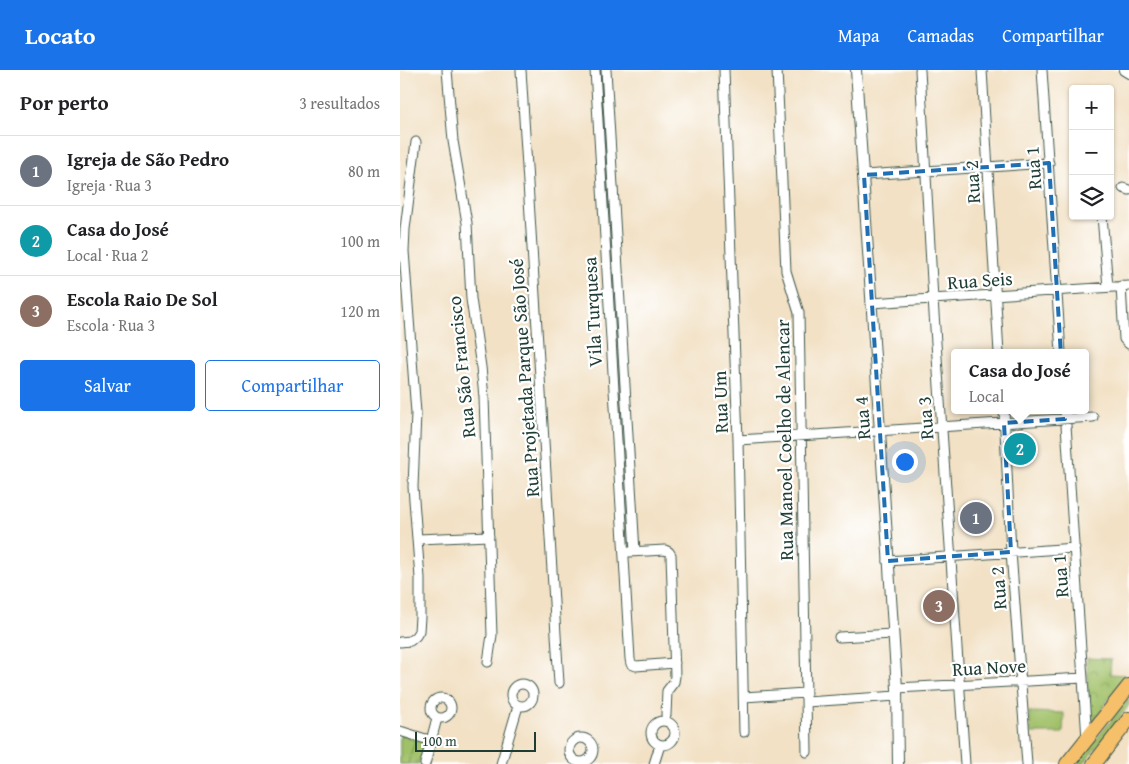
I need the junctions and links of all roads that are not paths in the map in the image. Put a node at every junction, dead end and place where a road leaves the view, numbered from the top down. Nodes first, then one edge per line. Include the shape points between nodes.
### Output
1 (447, 70) edge
2 (521, 70) edge
3 (595, 70) edge
4 (606, 70) edge
5 (724, 70) edge
6 (777, 70) edge
7 (856, 70) edge
8 (920, 70) edge
9 (982, 70) edge
10 (1042, 70) edge
11 (1124, 70) edge
12 (1129, 73) edge
13 (416, 142) dead end
14 (1049, 163) junction
15 (987, 167) junction
16 (926, 171) junction
17 (864, 175) junction
18 (613, 187) junction
19 (601, 188) junction
20 (1102, 220) edge
21 (1125, 286) edge
22 (1108, 287) junction
23 (1057, 292) junction
24 (995, 295) junction
25 (933, 299) junction
26 (872, 303) junction
27 (620, 321) junction
28 (609, 322) junction
29 (1129, 344) edge
30 (999, 349) edge
31 (1061, 349) edge
32 (1004, 414) edge
33 (1065, 415) edge
34 (1093, 417) dead end
35 (1004, 423) junction
36 (942, 427) junction
37 (880, 431) junction
38 (801, 436) junction
39 (738, 440) junction
40 (628, 455) junction
41 (618, 456) junction
42 (489, 536) junction
43 (418, 539) junction
44 (1075, 548) junction
45 (635, 552) junction
46 (1011, 552) junction
47 (624, 553) junction
48 (951, 556) junction
49 (888, 561) junction
50 (893, 634) junction
51 (839, 637) dead end
52 (400, 642) edge
53 (488, 662) dead end
54 (675, 663) junction
55 (1082, 678) junction
56 (1021, 682) junction
57 (559, 683) dead end
58 (959, 685) junction
59 (1129, 686) edge
60 (897, 692) junction
61 (744, 696) junction
62 (806, 697) junction
63 (518, 706) dead end
64 (666, 715) dead end
65 (438, 718) dead end
66 (1129, 719) edge
67 (400, 731) edge
68 (744, 732) dead end
69 (1087, 739) junction
70 (432, 741) junction
71 (660, 745) dead end
72 (807, 752) dead end
73 (425, 764) edge
74 (501, 764) edge
75 (654, 764) edge
76 (898, 764) edge
77 (965, 764) edge
78 (1026, 764) edge
79 (1067, 764) edge
80 (1094, 764) edge

1 - 42 street, Rua São Francisco via 481,367
2 - 57 street, Rua Projetada Parque São José
3 - 19 street, Vila Turquesa
4 - 18 street, Vila Turquesa
5 - 39 street, Rua Um
6 - 38 street, Rua Manoel Coelho de Alencar via 786,271 798,313
7 - 17 street, Rua 4
8 - 16 street, Rua 3
9 - 15 street, Rua 2
10 - 14 street, Rua 1
11 - 12 street
13 - 43 street via 404,250 416,412 413,487
14 - 15 street
14 - 23 street, Rua 1
15 - 16 street
15 - 24 street, Rua 2
16 - 17 street
16 - 25 street, Rua 3
17 - 26 street, Rua 4
18 - 19 street
18 - 27 street, Vila Turquesa
19 - 28 street, Vila Turquesa
20 - 22 street
21 - 22 street, Rua Seis
21 - 29 street via 1124,340
22 - 23 street, Rua Seis
23 - 24 street, Rua Seis
23 - 31 street, Rua 1
24 - 25 street, Rua Seis
24 - 30 street, Rua 2
25 - 26 street, Rua Seis
25 - 36 street, Rua 3
26 - 37 street, Rua 4
27 - 28 street
27 - 40 street, Vila Turquesa
28 - 41 street, Vila Turquesa
32 - 35 street, Rua 2
33 - 34 street
33 - 35 street
33 - 44 street, Rua 1
35 - 36 street
35 - 46 street, Rua 2
36 - 37 street
36 - 48 street, Rua 3
37 - 38 street
37 - 49 street, Rua 4
38 - 39 street
38 - 62 street, Rua Manoel Coelho de Alencar
39 - 61 street, Rua Um
40 - 41 street
40 - 45 street, Vila Turquesa
41 - 47 street, Vila Turquesa
42 - 43 street
42 - 53 street, Rua São Francisco via 492,635
43 - 52 street via 419,631 410,641
44 - 46 street
44 - 55 street, Rua 1
45 - 47 street
45 - 54 street via 663,550 670,553
46 - 48 street
46 - 56 street, Rua 2
47 - 54 street, Vila Turquesa via 630,662 636,666
48 - 49 street
48 - 58 street, Rua 3
49 - 50 street, Rua 4
50 - 51 street
50 - 60 street, Rua 4
54 - 64 street via 675,679 667,692
55 - 56 street, Rua Nove
55 - 69 street, Rua 1
56 - 58 street, Rua Nove
56 - 78 street, Rua 2
58 - 60 street, Rua Nove
58 - 77 street, Rua 3
59 - 69 main road
60 - 62 street, Rua Nove
60 - 76 street, Rua 4
61 - 62 street, Rua Nove
61 - 68 street, Rua Um
62 - 72 street, Rua Manoel Coelho de Alencar
63 - 74 street
65 - 70 street
66 - 80 main road
67 - 70 street
69 - 79 main road
70 - 73 street
71 - 75 street

